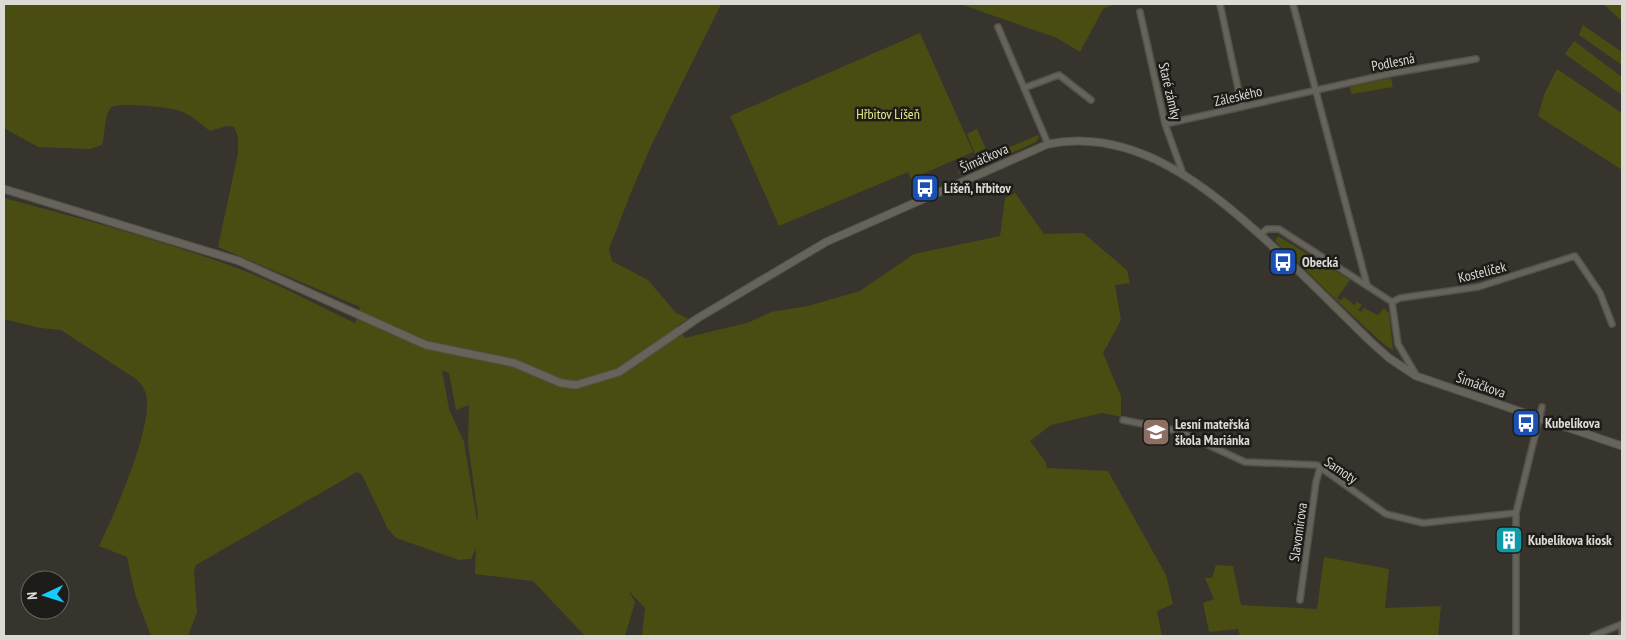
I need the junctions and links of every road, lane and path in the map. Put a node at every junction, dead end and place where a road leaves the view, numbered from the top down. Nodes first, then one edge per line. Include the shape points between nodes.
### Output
1 (1220, 4) edge
2 (1293, 4) edge
3 (1140, 12) dead end
4 (998, 27) dead end
5 (1476, 59) dead end
6 (1024, 88) junction
7 (1315, 90) junction
8 (1091, 100) dead end
9 (1242, 107) junction
10 (1165, 124) junction
11 (1048, 144) junction
12 (1183, 174) junction
13 (4, 189) edge
14 (1260, 235) junction
15 (1367, 285) junction
16 (1392, 302) junction
17 (1612, 324) dead end
18 (1416, 376) junction
19 (1542, 408) dead end
20 (1538, 418) junction
21 (1123, 420) dead end
22 (1622, 446) edge
23 (1320, 468) junction
24 (1516, 512) junction
25 (1300, 600) dead end
26 (1622, 624) edge
27 (1516, 636) edge
28 (1593, 636) edge
29 (1622, 636) edge

1 - 9 street
2 - 7 street
3 - 10 street, Staré zámky
4 - 6 street
5 - 7 street, Podlesná
6 - 8 street via 1059,75
6 - 11 street
7 - 9 street, Záleského
7 - 15 street
9 - 10 street, Záleského
10 - 12 street, Staré zámky
11 - 12 street, Šimáčkova via 1088,140 1112,144 1137,151
11 - 13 street, Šimáčkova via 826,242 690,323 619,372 576,385 561,383 514,363 426,345 232,258
12 - 14 street, Šimáčkova via 1230,206
14 - 15 street via 1266,229 1279,229
14 - 18 street, Šimáčkova via 1370,341
15 - 16 street
16 - 17 street, Kostelíček via 1400,298 1478,287 1575,256 1600,293
16 - 18 street via 1398,344
18 - 20 street, Šimáčkova
19 - 20 street
20 - 22 street, Šimáčkova
20 - 24 street
21 - 23 street, Samoty via 1178,431 1245,462
23 - 24 street, Samoty via 1386,514 1422,523
23 - 25 street, Slavomírova
24 - 27 street
26 - 28 street
26 - 29 street

